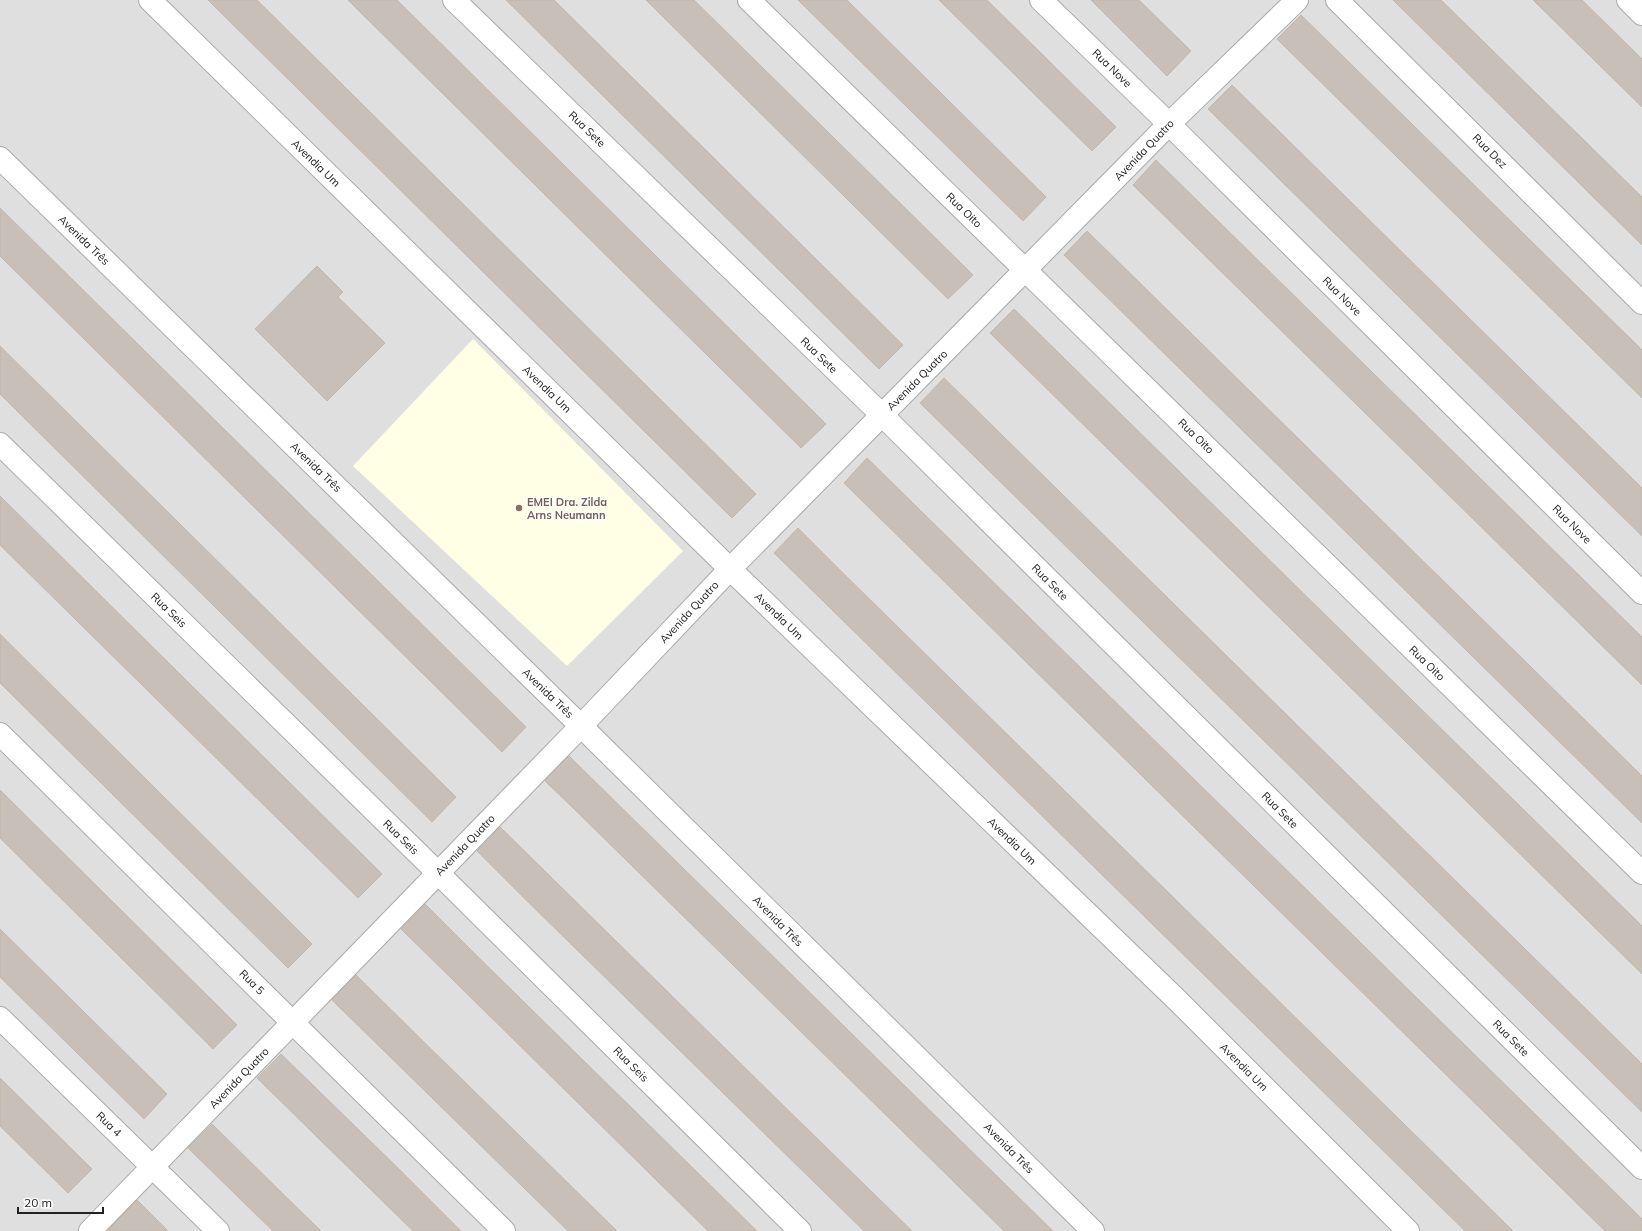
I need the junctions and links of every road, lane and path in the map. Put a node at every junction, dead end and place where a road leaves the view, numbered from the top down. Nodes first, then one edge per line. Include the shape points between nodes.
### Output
1 (150, 0) edge
2 (454, 0) edge
3 (749, 0) edge
4 (1041, 0) edge
5 (1296, 0) edge
6 (1337, 0) edge
7 (1628, 0) edge
8 (1642, 14) edge
9 (1169, 124) junction
10 (0, 158) edge
11 (1026, 270) junction
12 (1642, 303) edge
13 (882, 416) junction
14 (0, 444) edge
15 (730, 569) junction
16 (1642, 593) edge
17 (581, 726) junction
18 (0, 734) edge
19 (438, 873) junction
20 (1642, 873) edge
21 (0, 1018) edge
22 (293, 1022) junction
23 (153, 1167) junction
24 (1642, 1168) edge
25 (90, 1231) edge
26 (218, 1231) edge
27 (504, 1231) edge
28 (800, 1231) edge
29 (1093, 1231) edge
30 (1408, 1231) edge

1 - 15 street, Avendia Um
2 - 13 street, Rua Sete
3 - 11 street, Rua Oito
4 - 9 street, Rua Nove
5 - 9 street, Avenida Quatro
6 - 12 street, Rua Dez
7 - 8 street
9 - 11 street, Avenida Quatro
9 - 16 street, Rua Nove
10 - 17 street, Avenida Três
11 - 13 street, Avenida Quatro
11 - 20 street, Rua Oito
13 - 15 street, Avenida Quatro
13 - 24 street, Rua Sete
14 - 19 street, Rua Seis
15 - 17 street, Avenida Quatro
15 - 30 street, Avendia Um via 1176,1000
17 - 19 street, Avenida Quatro
17 - 29 street, Avenida Três
18 - 22 street, Rua 5
19 - 22 street, Avenida Quatro
19 - 28 street, Rua Seis
21 - 23 street, Rua 4
22 - 23 street, Avenida Quatro
22 - 27 street, Rua 5
23 - 25 street, Avenida Quatro
23 - 26 street, Rua 4

